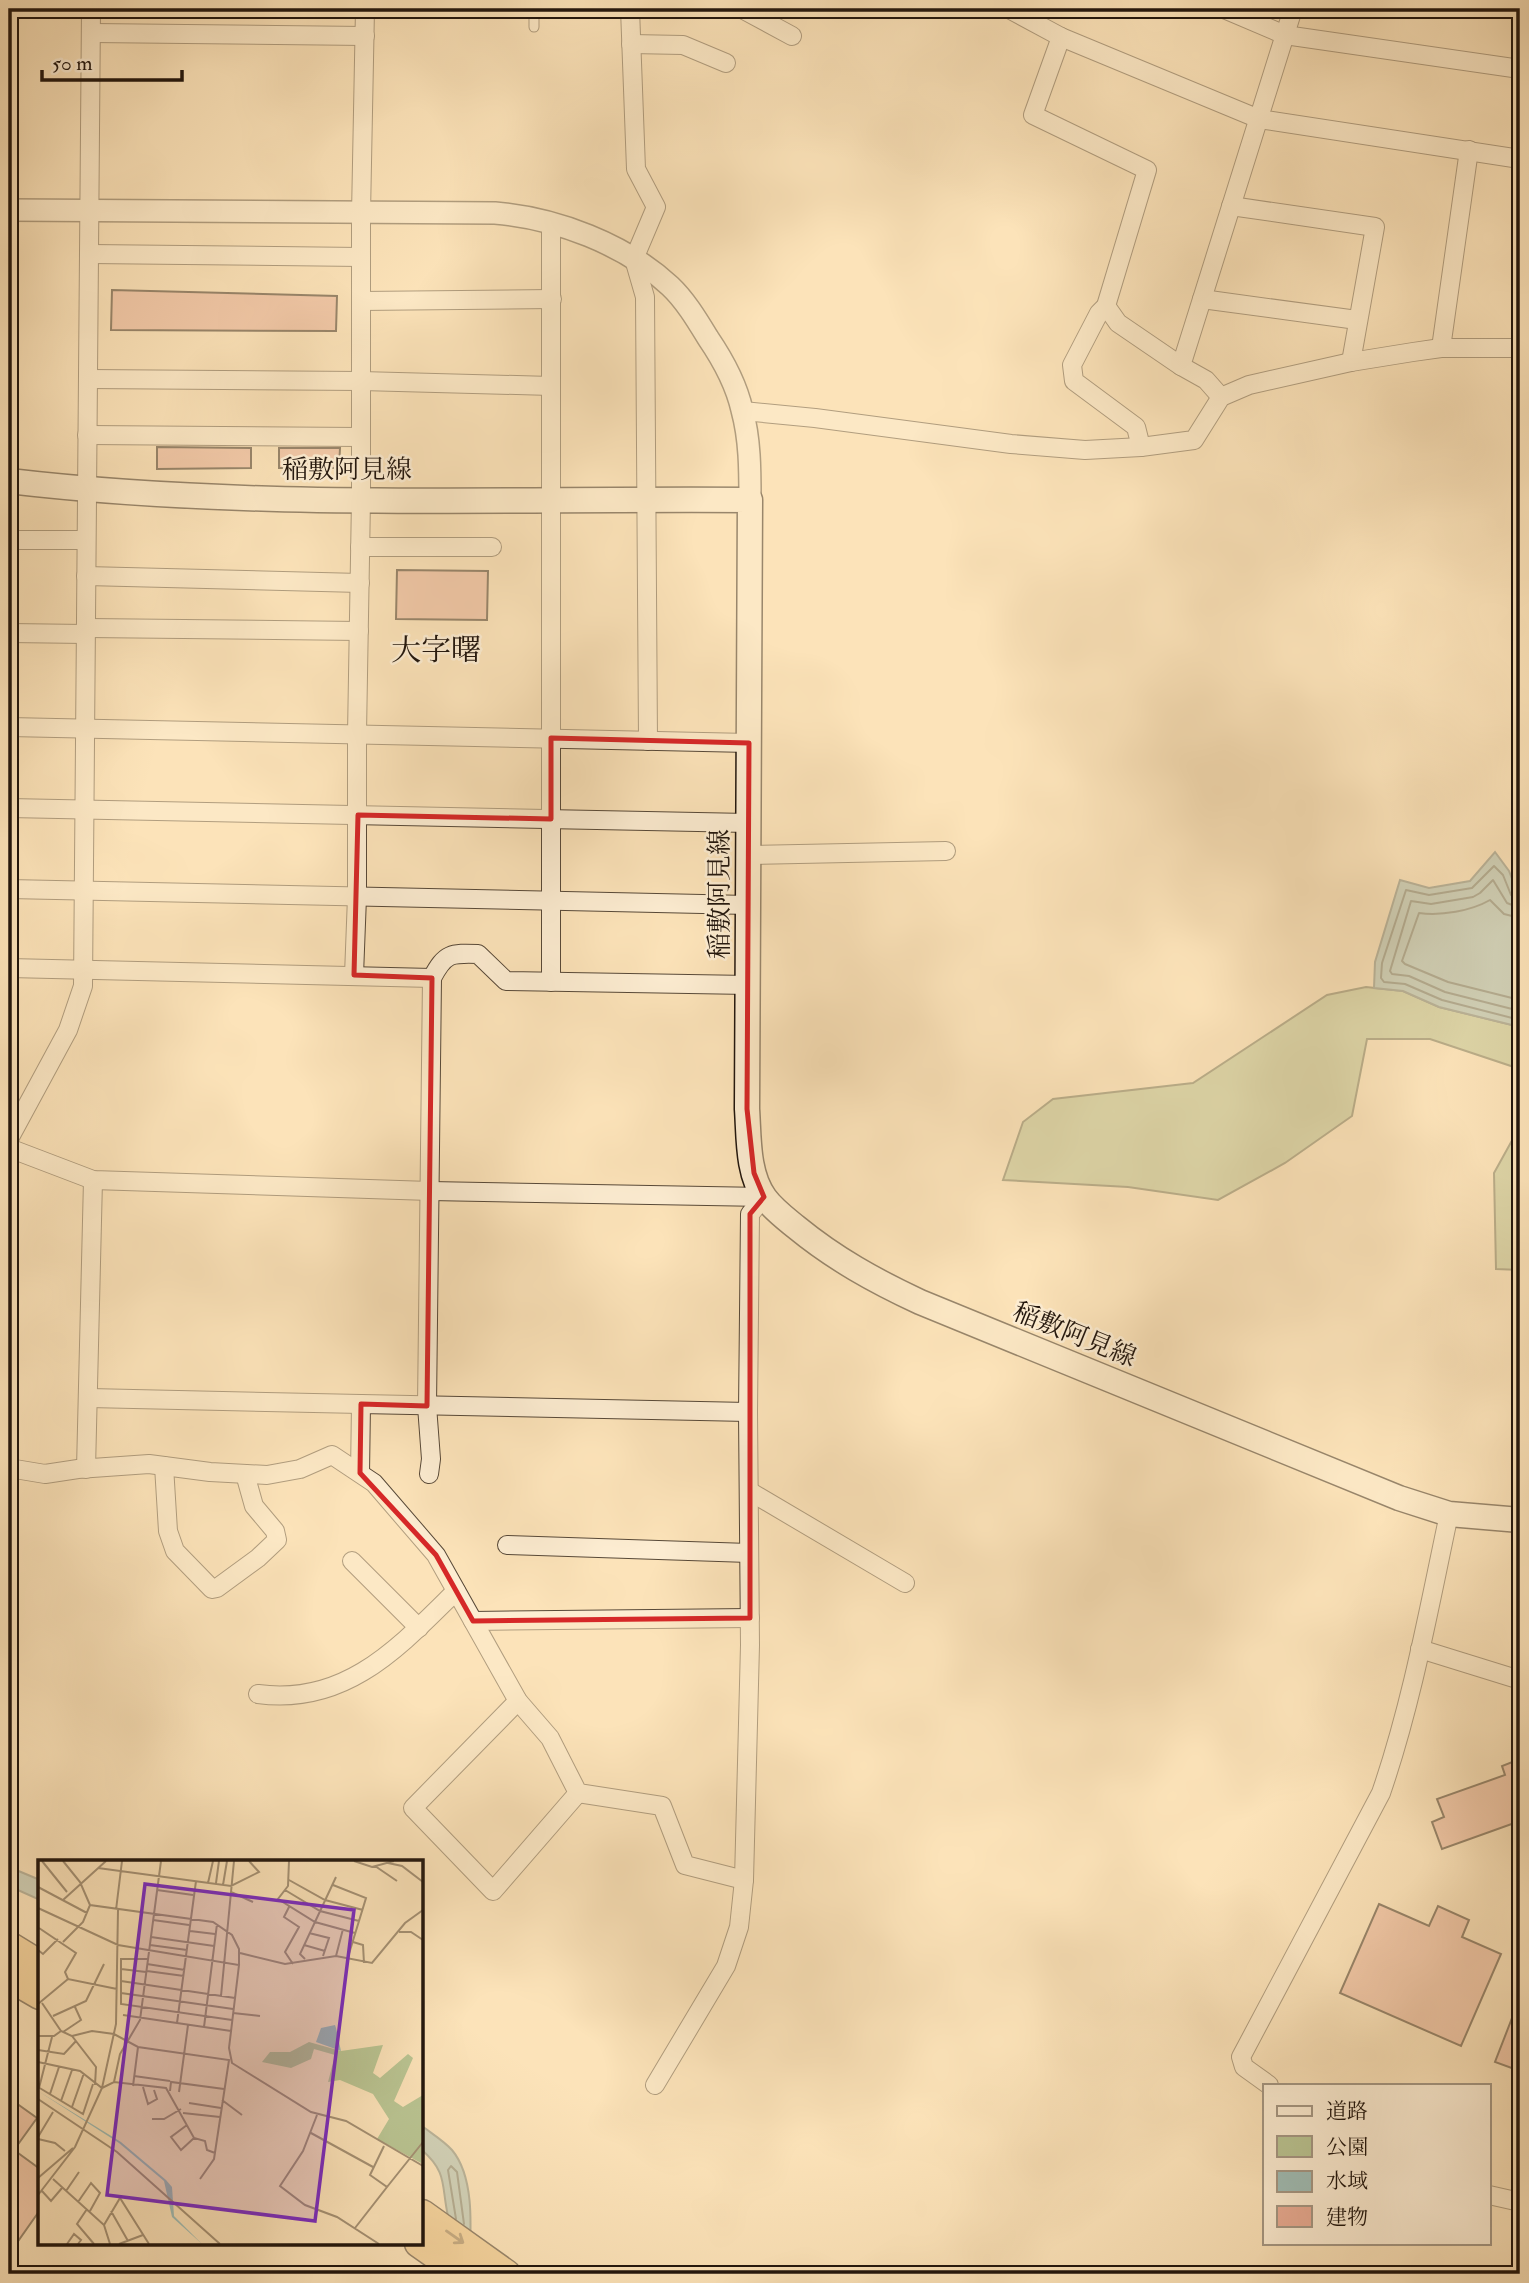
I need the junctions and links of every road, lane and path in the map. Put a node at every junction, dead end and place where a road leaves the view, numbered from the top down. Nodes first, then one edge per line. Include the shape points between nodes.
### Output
1 (91, 9) edge
2 (365, 9) edge
3 (534, 9) edge
4 (630, 9) edge
5 (742, 9) edge
6 (1009, 9) edge
7 (1224, 9) edge
8 (1293, 9) edge
9 (534, 27) dead end
10 (92, 33) junction
11 (1285, 35) junction
12 (365, 36) junction
13 (792, 36) dead end
14 (1061, 37) junction
15 (631, 44) junction
16 (726, 63) dead end
17 (1520, 69) edge
18 (1259, 119) junction
19 (1469, 150) junction
20 (1520, 159) edge
21 (1231, 206) junction
22 (9, 211) edge
23 (90, 211) junction
24 (361, 214) junction
25 (551, 223) junction
26 (89, 254) junction
27 (361, 257) junction
28 (634, 259) junction
29 (552, 299) junction
30 (1202, 299) junction
31 (361, 301) junction
32 (1107, 306) junction
33 (1357, 320) junction
34 (1441, 348) junction
35 (1520, 348) edge
36 (1351, 362) junction
37 (1181, 366) junction
38 (88, 379) junction
39 (361, 381) junction
40 (551, 386) junction
41 (1221, 397) junction
42 (743, 411) junction
43 (87, 435) junction
44 (361, 437) junction
45 (1141, 447) junction
46 (9, 481) edge
47 (87, 490) junction
48 (361, 499) junction
49 (552, 499) junction
50 (647, 500) junction
51 (750, 500) junction
52 (9, 540) edge
53 (86, 540) junction
54 (360, 547) junction
55 (492, 547) dead end
56 (86, 576) junction
57 (359, 583) junction
58 (86, 631) junction
59 (359, 631) junction
60 (9, 633) edge
61 (9, 727) edge
62 (85, 728) junction
63 (357, 734) junction
64 (551, 738) junction
65 (648, 741) junction
66 (749, 743) junction
67 (9, 808) edge
68 (85, 809) junction
69 (358, 815) junction
70 (551, 819) junction
71 (748, 823) junction
72 (946, 851) dead end
73 (748, 855) junction
74 (9, 889) edge
75 (83, 891) junction
76 (358, 897) junction
77 (552, 901) junction
78 (748, 905) junction
79 (9, 968) edge
80 (83, 971) junction
81 (354, 975) junction
82 (432, 978) junction
83 (551, 982) junction
84 (749, 985) junction
85 (9, 1139) edge
86 (9, 1148) edge
87 (93, 1180) junction
88 (430, 1191) junction
89 (764, 1197) junction
90 (89, 1398) junction
91 (361, 1404) junction
92 (427, 1406) junction
93 (748, 1412) junction
94 (164, 1466) junction
95 (9, 1468) edge
96 (86, 1469) junction
97 (360, 1473) junction
98 (245, 1474) junction
99 (429, 1474) dead end
100 (748, 1491) junction
101 (1449, 1514) junction
102 (1520, 1520) edge
103 (507, 1545) dead end
104 (749, 1553) junction
105 (352, 1560) dead end
106 (905, 1583) dead end
107 (456, 1591) junction
108 (750, 1618) junction
109 (473, 1621) junction
110 (419, 1628) junction
111 (1420, 1649) junction
112 (1520, 1680) edge
113 (258, 1694) dead end
114 (518, 1701) junction
115 (578, 1793) junction
116 (744, 1880) junction
117 (9, 1946) edge
118 (38, 1964) edge
119 (9, 1977) edge
120 (38, 1994) edge
121 (1268, 2084) edge
122 (655, 2085) dead end
123 (1490, 2195) edge
124 (1520, 2202) edge
125 (424, 2231) edge
126 (484, 2269) edge

1 - 10 street
2 - 12 street
3 - 9 lane
4 - 15 street
5 - 13 street
6 - 14 street
7 - 11 street
8 - 11 street
10 - 12 street
10 - 23 street
11 - 17 street
11 - 18 street
12 - 24 street
14 - 18 street
14 - 32 street via 1033,115 1147,170
15 - 16 street via 683,45
15 - 28 street via 636,169 656,207
18 - 19 street
18 - 21 street
19 - 20 street
19 - 34 street
21 - 30 street
21 - 33 street via 1375,227
22 - 23 street
23 - 24 street
23 - 26 street
24 - 25 street via 495,213
24 - 27 street
25 - 28 street
25 - 29 street
26 - 27 street
26 - 38 street
27 - 31 street
28 - 42 street via 671,287 698,321 734,384
28 - 50 street via 645,297
29 - 31 street
29 - 40 street
30 - 33 street
30 - 37 street
31 - 39 street
32 - 37 street via 1118,323
32 - 45 street via 1072,365 1074,381 1136,426
33 - 36 street
34 - 35 street
34 - 36 street
36 - 41 street via 1249,385
37 - 41 street via 1206,380
38 - 39 street
38 - 43 street
39 - 40 street
39 - 44 street
40 - 49 street
41 - 45 street via 1195,440
42 - 45 street via 1012,444 1084,450
42 - 51 street
43 - 44 street
43 - 47 street
44 - 48 street
46 - 47 main road, 稲敷阿見線
47 - 48 main road, 稲敷阿見線
47 - 53 street
48 - 49 main road, 稲敷阿見線
48 - 54 street
49 - 50 main road, 稲敷阿見線
49 - 64 street
50 - 51 main road, 稲敷阿見線
50 - 65 street
51 - 66 main road, 稲敷阿見線
52 - 53 street
53 - 56 street
54 - 55 street
54 - 57 street
56 - 57 street
56 - 58 street
57 - 59 street
58 - 59 street
58 - 60 street
58 - 62 street
59 - 63 street
61 - 62 street
62 - 63 street
62 - 68 street
63 - 64 street
63 - 69 street
64 - 65 street
64 - 70 street
65 - 66 street
66 - 71 main road, 稲敷阿見線
67 - 68 street
68 - 69 street
68 - 75 street
69 - 70 street
69 - 76 street
70 - 71 street
70 - 77 street
71 - 73 main road, 稲敷阿見線
72 - 73 street
73 - 78 main road, 稲敷阿見線
74 - 75 street
75 - 76 street
75 - 80 street
76 - 77 street
76 - 81 street
77 - 78 street
77 - 83 street
78 - 84 main road, 稲敷阿見線
79 - 80 street
80 - 81 street
80 - 85 street via 83,986 68,1030
81 - 82 street
82 - 83 street via 441,961 457,954 478,954 506,981
82 - 88 street
83 - 84 street
84 - 89 main road, 稲敷阿見線 via 749,1143
86 - 87 street
87 - 88 street
87 - 90 street
88 - 89 street
88 - 92 street
89 - 93 street via 750,1214
89 - 101 main road, 稲敷阿見線 via 832,1256 920,1303 1399,1499
90 - 91 street
90 - 96 street
91 - 92 street
91 - 97 street
92 - 93 street
92 - 99 street
93 - 100 street
94 - 96 street
94 - 98 street
94 - 98 street via 168,1531 175,1551 212,1589 277,1540 254,1506
95 - 96 street via 45,1474
97 - 98 street via 332,1455 300,1469
97 - 107 street via 436,1555
100 - 104 street
100 - 106 street
101 - 102 main road, 稲敷阿見線
101 - 111 street
103 - 104 street
104 - 108 street
105 - 110 street
107 - 109 street
107 - 110 street
108 - 109 street
108 - 116 street
109 - 114 street
110 - 113 street via 377,1664 344,1682 303,1694
111 - 112 street
111 - 121 street via 1381,1793 1241,2057 1244,2067
114 - 115 street via 550,1738
114 - 115 street via 413,1808 493,1891
115 - 116 street via 662,1806 685,1865
116 - 122 street via 739,1927 726,1966
117 - 118 highway
119 - 120 highway
123 - 124 street
125 - 126 highway

